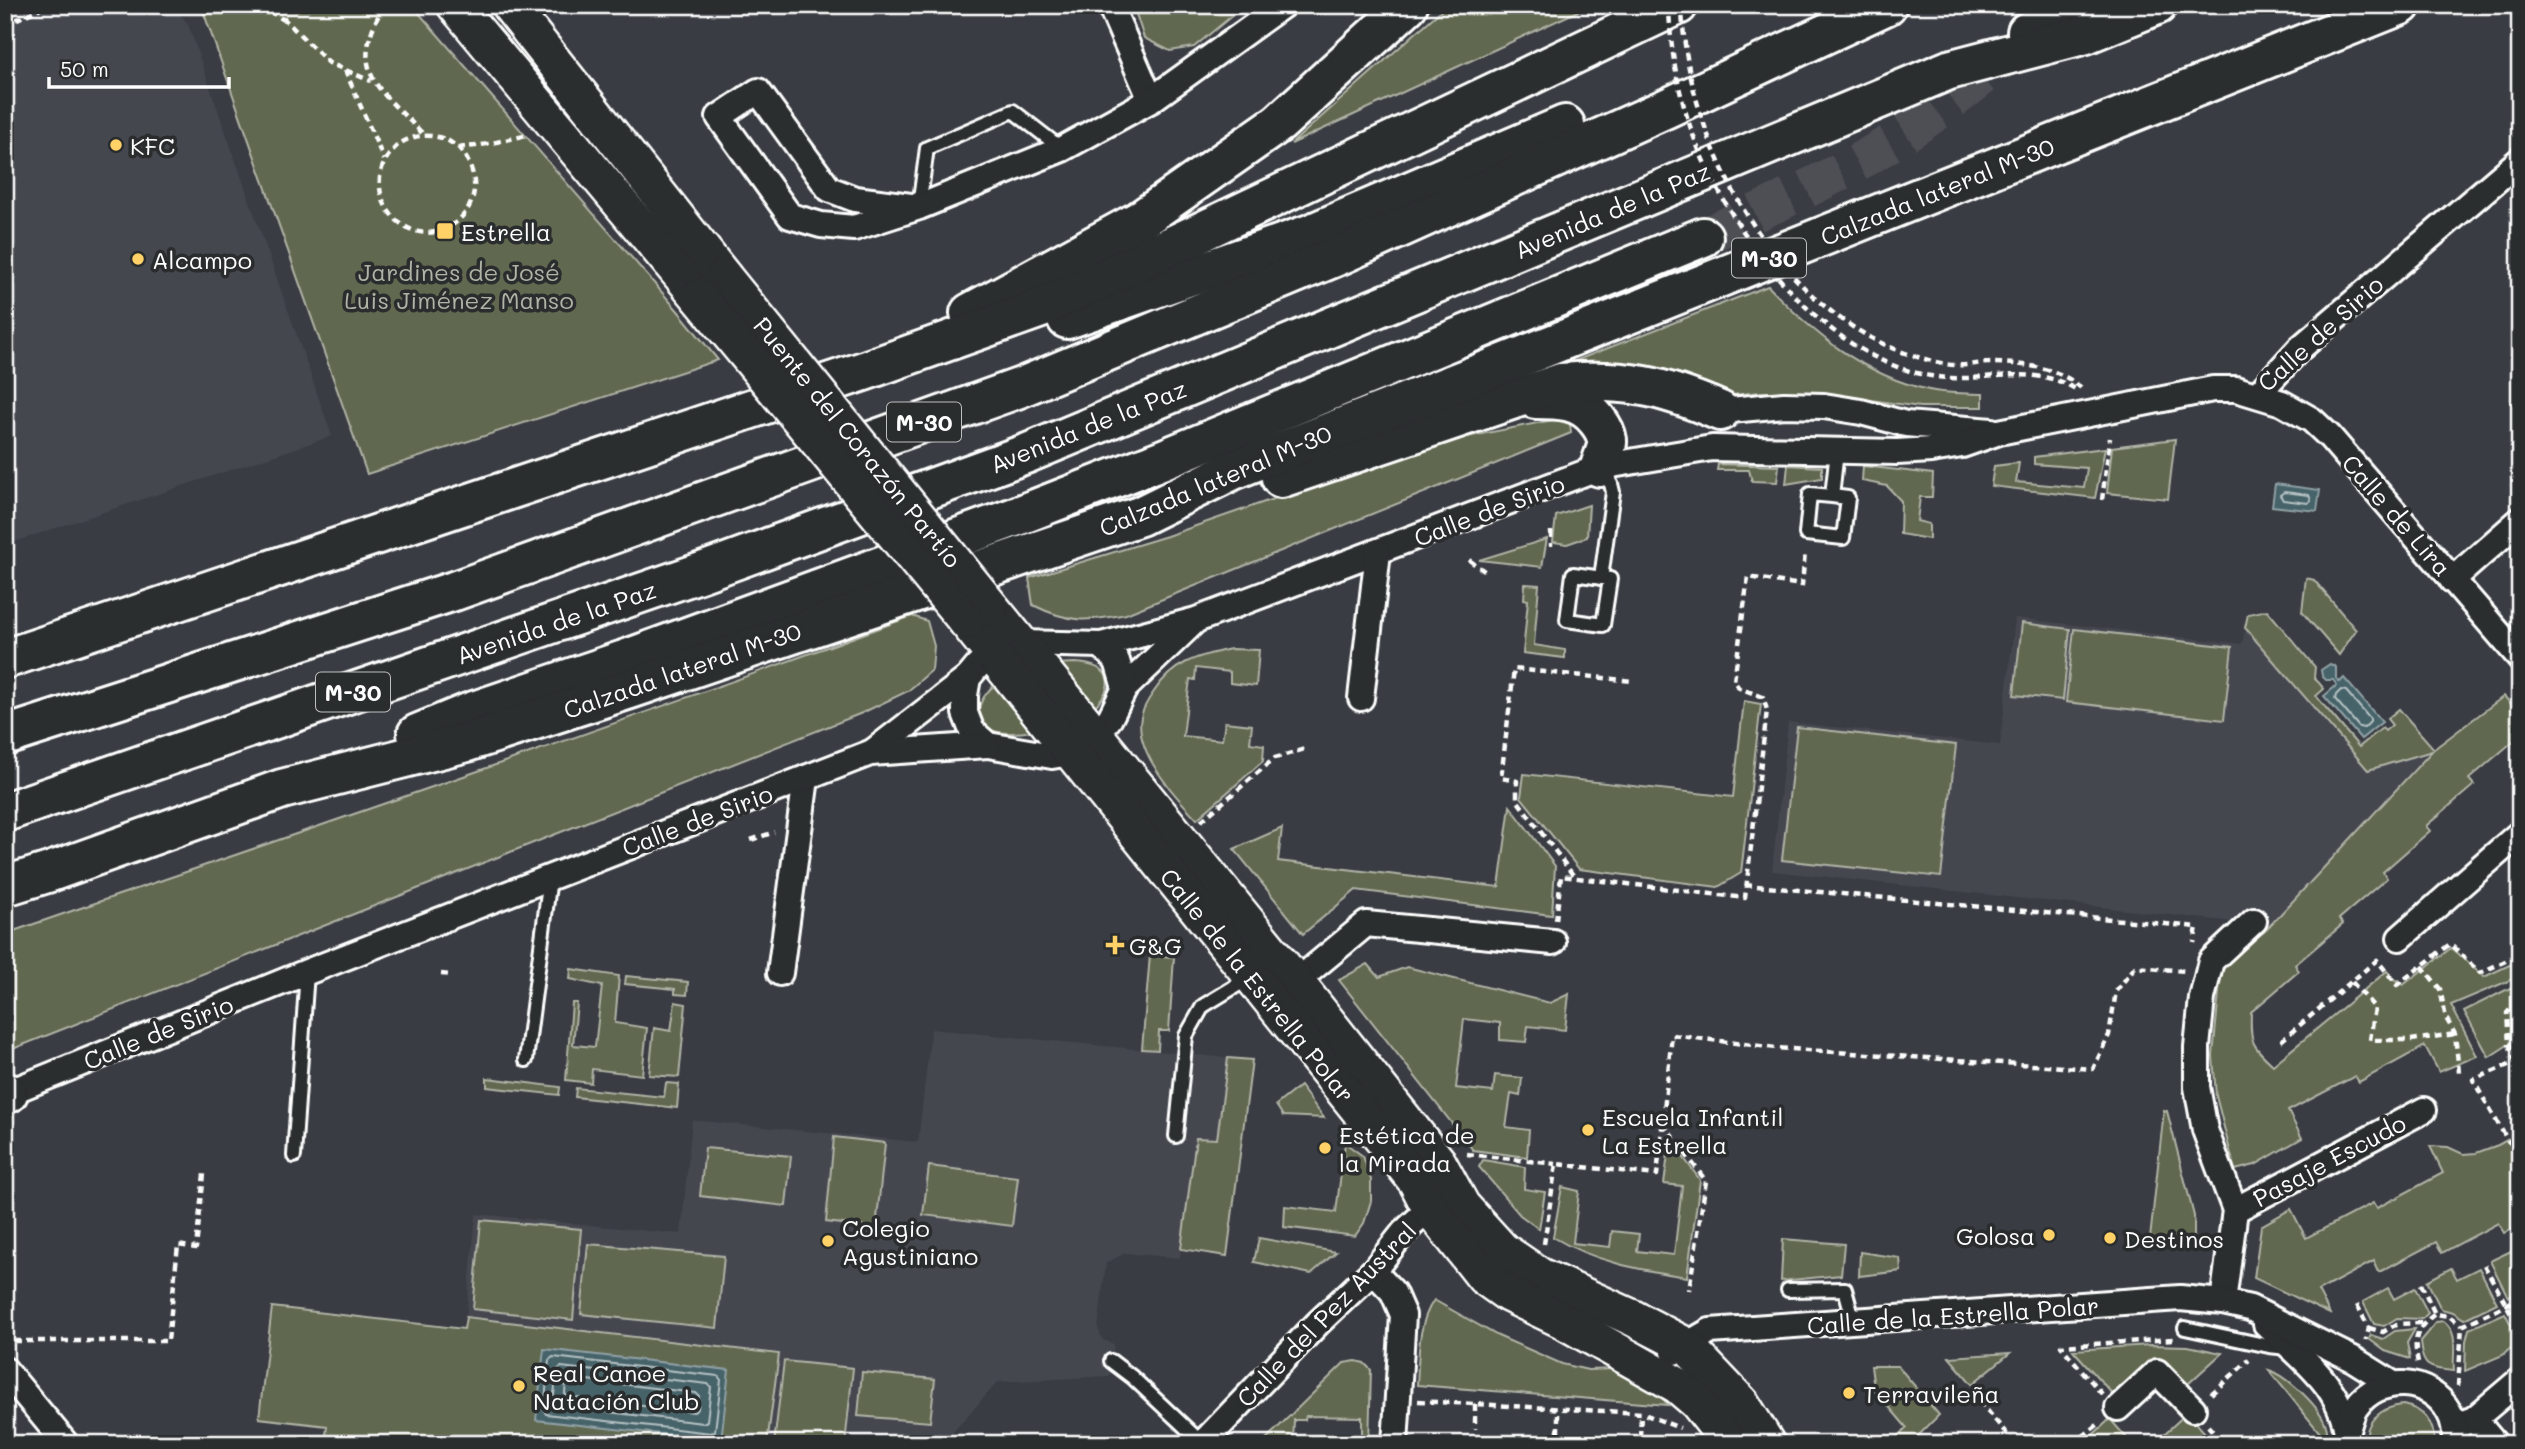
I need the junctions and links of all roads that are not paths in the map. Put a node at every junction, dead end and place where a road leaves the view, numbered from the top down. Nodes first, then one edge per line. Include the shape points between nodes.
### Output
1 (455, 5) edge
2 (509, 5) edge
3 (1110, 5) edge
4 (1283, 5) edge
5 (1408, 5) edge
6 (1680, 5) edge
7 (1887, 5) edge
8 (2081, 5) edge
9 (2157, 5) edge
10 (2401, 5) edge
11 (1950, 71) junction
12 (1151, 100) junction
13 (1667, 108) junction
14 (1062, 149) junction
15 (2520, 160) edge
16 (919, 207) junction
17 (1703, 237) tunnel mouth
18 (712, 287) junction
19 (864, 371) junction
20 (2258, 394) junction
21 (1508, 400) junction
22 (1720, 411) joint
23 (1999, 432) junction
24 (1837, 451) junction
25 (1600, 467) junction
26 (1832, 496) junction
27 (1140, 516) junction
28 (2520, 520) edge
29 (1378, 552) junction
30 (1601, 578) junction
31 (2452, 580) junction
32 (978, 614) joint
33 (1196, 620) junction
34 (74, 636) junction
35 (1101, 645) junction
36 (5, 646) edge
37 (2520, 658) edge
38 (5, 659) edge
39 (994, 659) junction
40 (1125, 688) junction
41 (1361, 698) dead end
42 (5, 736) edge
43 (1083, 744) junction
44 (988, 745) junction
45 (870, 753) junction
46 (806, 778) junction
47 (282, 789) junction
48 (5, 811) edge
49 (2520, 833) edge
50 (50, 872) junction
51 (550, 878) junction
52 (5, 886) edge
53 (5, 898) edge
54 (2254, 921) dead end
55 (2400, 938) dead end
56 (1553, 942) road end
57 (307, 972) junction
58 (780, 973) dead end
59 (1252, 976) junction
60 (1296, 982) junction
61 (526, 1060) dead end
62 (6, 1093) edge
63 (2424, 1110) dead end
64 (1176, 1136) dead end
65 (294, 1156) dead end
66 (1446, 1207) junction
67 (2235, 1210) junction
68 (1373, 1271) junction
69 (1788, 1290) dead end
70 (2223, 1302) junction
71 (2250, 1308) junction
72 (1562, 1320) junction
73 (1854, 1322) junction
74 (2185, 1328) dead end
75 (1687, 1346) junction
76 (2291, 1348) junction
77 (1111, 1361) dead end
78 (5, 1370) edge
79 (2520, 1380) edge
80 (2393, 1384) junction
81 (2118, 1408) road end
82 (2193, 1409) road end
83 (2461, 1430) edge
84 (2348, 1435) edge
85 (1726, 1440) edge
86 (1202, 1443) edge
87 (66, 1444) edge
88 (1395, 1444) edge
89 (1767, 1444) edge
90 (2495, 1444) edge

1 - 18 main road
2 - 18 main road
3 - 12 street
4 - 12 street
5 - 19 highway via 1279,123 1139,221
6 - 19 highway via 1041,308
7 - 13 highway, M-30
8 - 11 highway, M-30
9 - 11 highway, Avenida de la Paz / M-30 via 2086,34
10 - 27 highway, Calzada lateral M-30 / M-30 via 1234,470
11 - 48 highway, Avenida de la Paz / M-30 via 1028,453 702,572
12 - 14 street
13 - 19 highway via 1572,122 1310,234 1201,273 967,353
13 - 42 highway, M-30 via 1342,254 1019,388 454,591
14 - 16 street
14 - 16 lane via 1013,111 927,148
15 - 20 street, Calle de Sirio via 2299,349
16 - 16 street via 855,199 829,190 758,91 719,117 790,216 854,228
17 - 47 highway via 1015,517 468,713
18 - 32 main road, Puente del Corazón Partío, bridge
19 - 34 highway
20 - 23 street, Calle de Sirio via 2213,389
20 - 31 street, Calle de Lira via 2298,410 2330,437
21 - 22 highway via 1561,383 1622,381 1685,396
21 - 25 highway via 1560,399 1592,413 1607,441
21 - 27 highway via 1248,489
22 - 23 street, Calle de Sirio via 1824,406 1906,425
23 - 24 street, Calle de Sirio via 1931,450
24 - 25 street, Calle de Sirio via 1712,448
24 - 26 lane
25 - 29 street, Calle de Sirio
25 - 30 lane via 1613,492
26 - 26 lane via 1848,498 1843,538 1806,534 1810,494
27 - 47 highway, Calzada lateral M-30 / M-30 via 467,742
28 - 31 street
29 - 33 street, Calle de Sirio
29 - 41 street
30 - 30 lane via 1573,574 1567,620 1603,625 1610,579
31 - 37 street, Calle de Lira
32 - 39 main road, Calle de la Estrella Polar
33 - 35 street, Calle de Sirio
33 - 40 street, Calle de Sirio
34 - 36 highway
34 - 38 highway
35 - 39 street, Calle de Sirio
35 - 40 street via 1116,661
39 - 43 main road, Calle de la Estrella Polar
39 - 44 street via 965,695 972,731
39 - 45 street, Calle de Sirio
40 - 43 street, Calle de Sirio via 1110,718
43 - 44 street, Calle de Sirio via 1052,756
43 - 59 main road, Calle de la Estrella Polar
43 - 60 main road, Calle de la Estrella Polar
44 - 45 street, Calle de Sirio
45 - 46 street, Calle de Sirio
46 - 51 street, Calle de Sirio
46 - 58 street, Calle de Sirio
47 - 50 highway, Calzada lateral M-30 / M-30
49 - 55 street
50 - 52 highway, Calzada lateral M-30 / M-30
50 - 53 highway
51 - 57 street, Calle de Sirio
51 - 61 lane
54 - 67 street via 2211,961 2197,1047 2197,1087 2205,1130
56 - 60 street, Calle de la Estrella Polar via 1366,924
57 - 62 street, Calle de Sirio
57 - 65 lane
59 - 64 lane via 1203,1006 1186,1036
59 - 66 main road, Calle de la Estrella Polar via 1407,1169
60 - 66 main road, Calle de la Estrella Polar via 1438,1162
63 - 67 street, Pasaje Escudo
66 - 68 street, Calle del Pez Austral via 1404,1232
66 - 72 main road, Calle de la Estrella Polar via 1484,1277
66 - 75 main road, Calle de la Estrella Polar via 1540,1276
67 - 70 street
68 - 86 street, Calle del Pez Austral
68 - 88 street via 1393,1292 1403,1315
69 - 73 lane via 1845,1289
70 - 71 street, Calle de la Estrella Polar
70 - 73 street, Calle de la Estrella Polar via 2155,1299
71 - 76 street
71 - 80 street, Calle de la Estrella Polar
72 - 75 street, Calle de la Estrella Polar via 1591,1321 1630,1332 1670,1354
72 - 85 main road via 1677,1385 1697,1402
73 - 75 street, Calle de la Estrella Polar via 1710,1331
74 - 76 lane
75 - 89 main road via 1742,1404
76 - 84 street via 2328,1382
77 - 86 lane
78 - 87 street
79 - 83 street
80 - 83 street, Calle de la Estrella Polar via 2425,1389 2444,1405
80 - 84 street via 2372,1391 2356,1407
81 - 82 street via 2157,1372
83 - 90 street, Calle de la Estrella Polar

